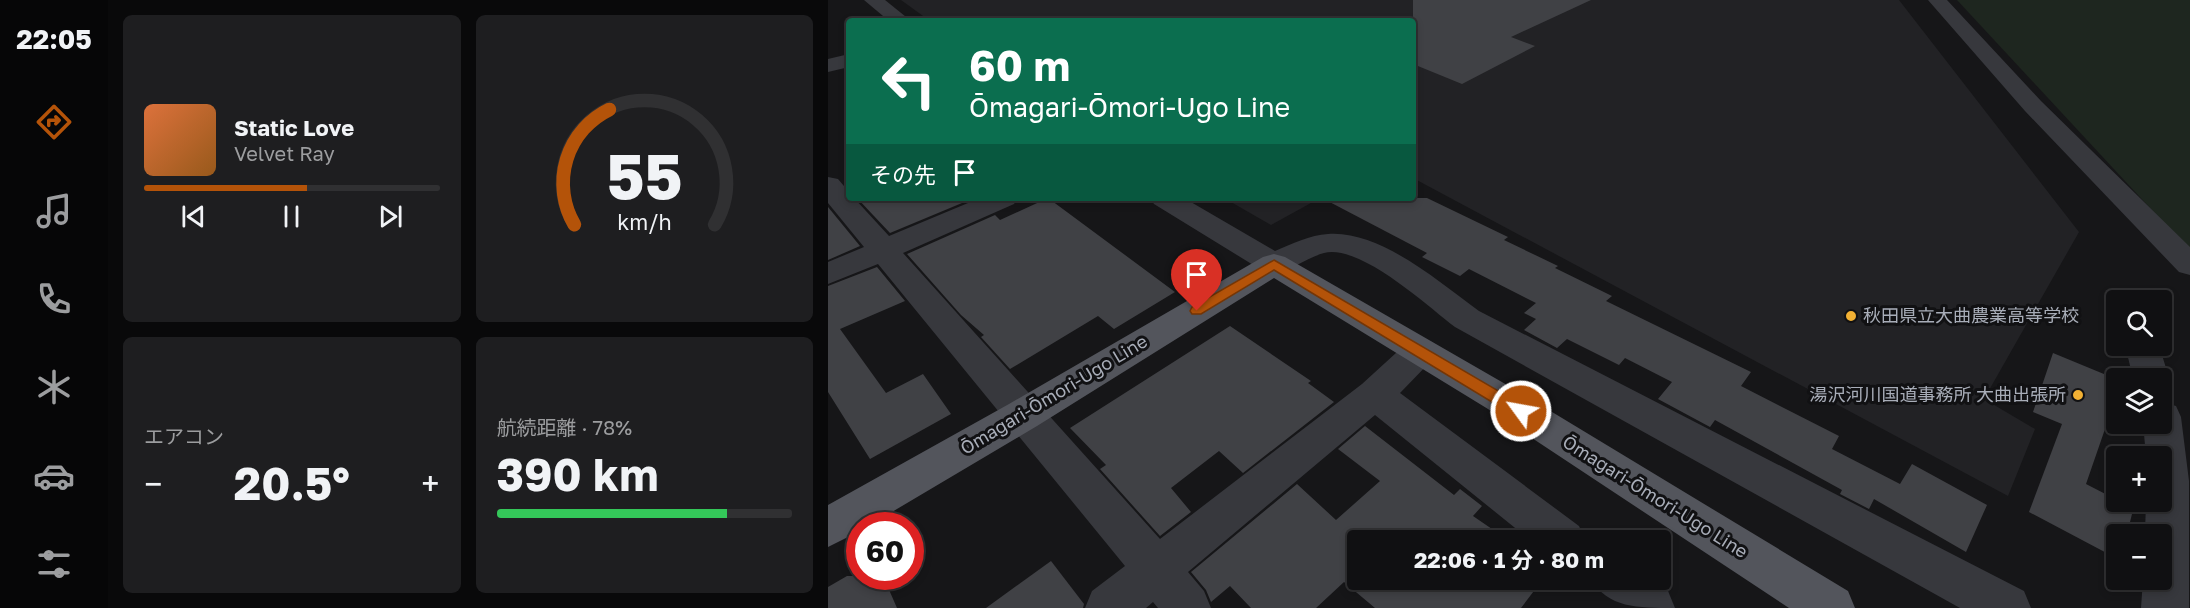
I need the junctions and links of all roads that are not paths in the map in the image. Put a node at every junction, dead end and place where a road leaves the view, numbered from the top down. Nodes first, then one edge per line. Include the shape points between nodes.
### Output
1 (873, 0) edge
2 (1937, 0) edge
3 (897, 18) edge
4 (846, 61) edge
5 (828, 66) edge
6 (828, 185) edge
7 (997, 201) edge
8 (1169, 201) edge
9 (883, 251) junction
10 (1274, 264) junction
11 (2190, 265) edge
12 (828, 274) edge
13 (1420, 351) junction
14 (1375, 394) junction
15 (1023, 415) junction
16 (2166, 434) edge
17 (2179, 497) edge
18 (828, 527) edge
19 (1550, 530) edge
20 (1158, 571) junction
21 (1628, 590) edge
22 (1109, 608) edge
23 (1187, 608) edge
24 (1651, 608) edge
25 (1831, 608) edge
26 (2007, 608) edge
27 (2165, 608) edge

1 - 3 street
2 - 11 street via 2033,106
4 - 5 street
6 - 9 street
7 - 9 street
8 - 10 street
9 - 12 street
9 - 15 street
10 - 13 main road, Ōmagari-Ōmori-Ugo Line
10 - 15 main road, Ōmagari-Ōmori-Ugo Line
10 - 26 street via 1314,246 1332,243 1359,247 1467,319
13 - 14 street
13 - 25 main road, Ōmagari-Ōmori-Ugo Line
14 - 19 street
14 - 20 street
15 - 18 main road, Ōmagari-Ōmori-Ugo Line
15 - 20 street
16 - 17 street
17 - 27 street
20 - 22 street
20 - 23 street
21 - 24 street

